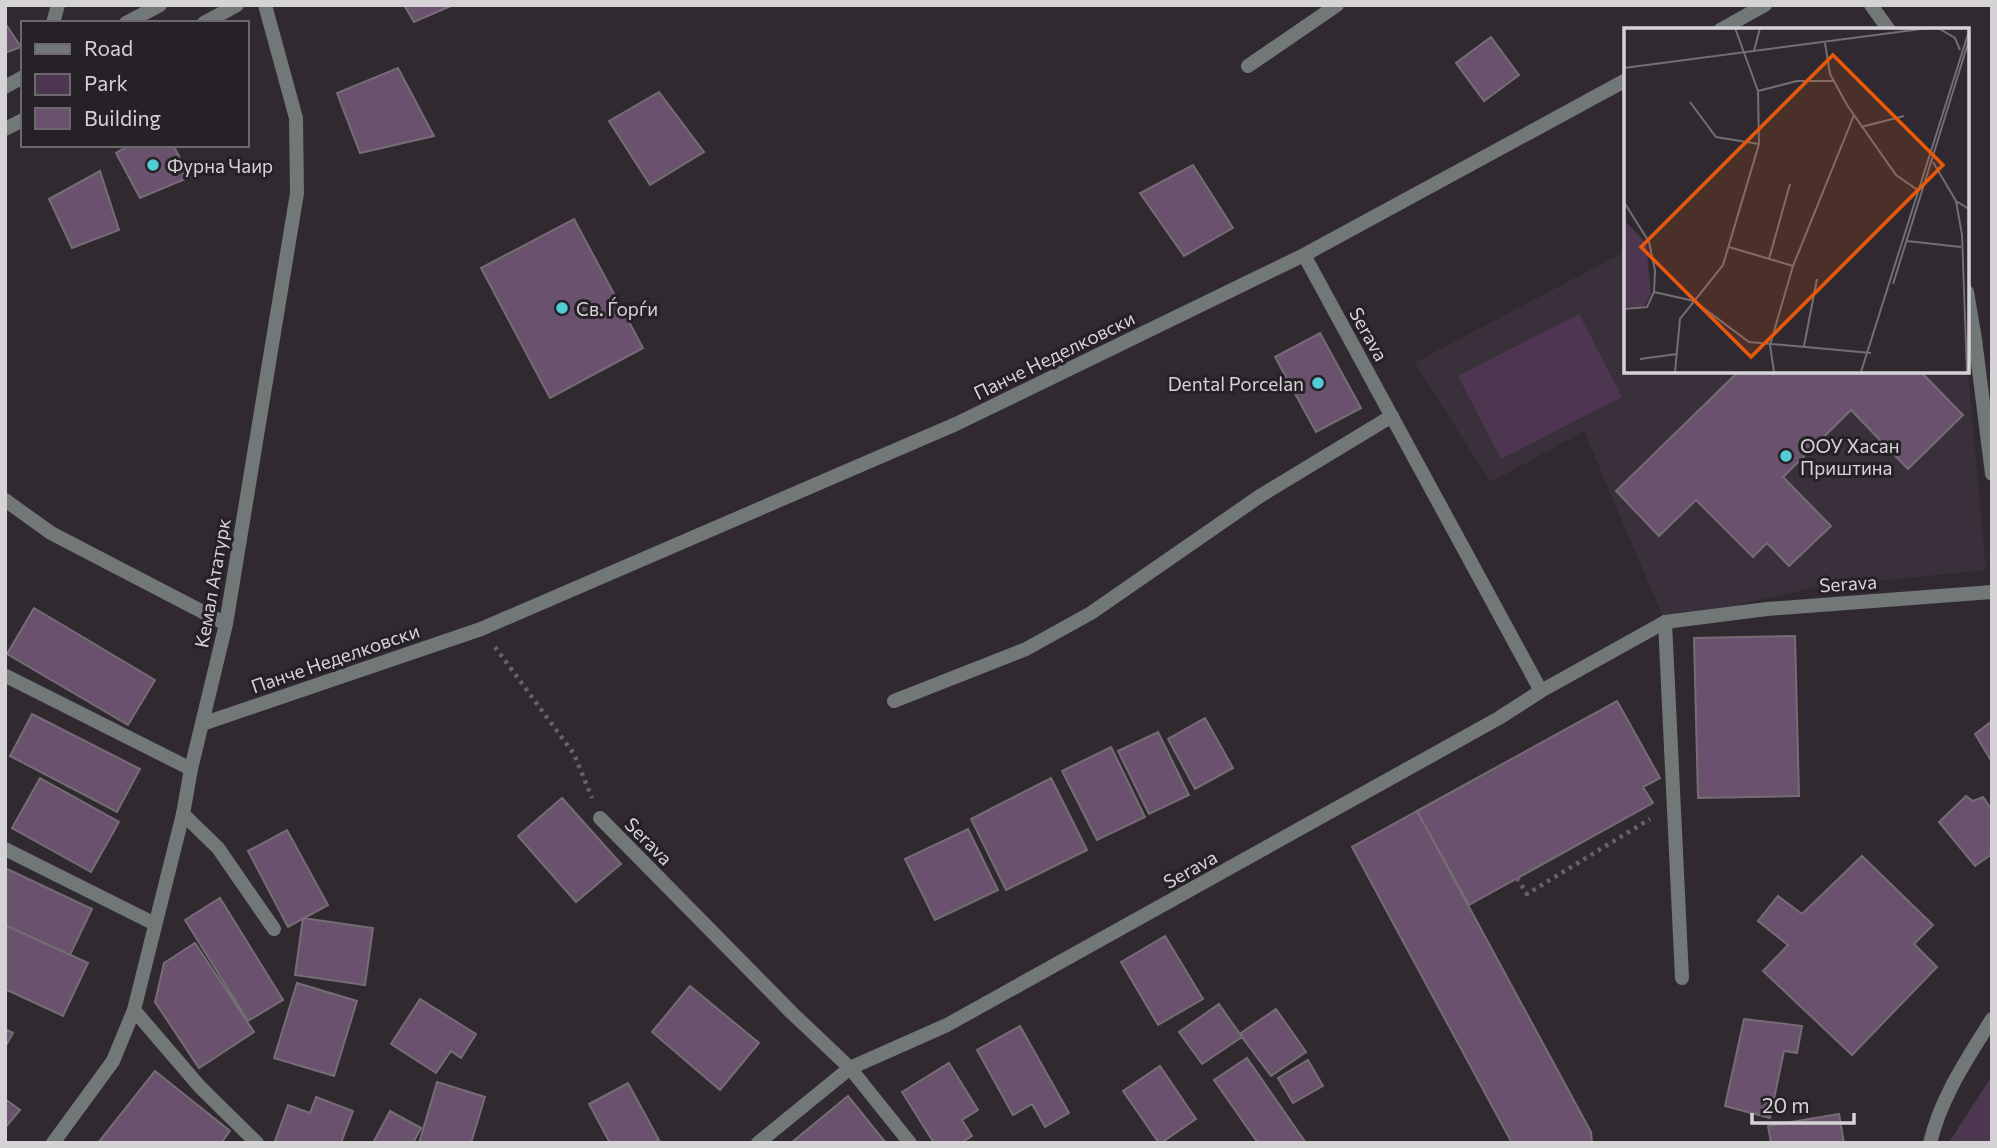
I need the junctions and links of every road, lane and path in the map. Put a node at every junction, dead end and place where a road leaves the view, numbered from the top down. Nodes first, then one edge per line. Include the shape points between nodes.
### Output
1 (160, 5) edge
2 (237, 5) edge
3 (265, 5) edge
4 (1337, 5) edge
5 (1765, 5) edge
6 (1871, 5) edge
7 (130, 21) edge
8 (208, 21) edge
9 (1724, 28) edge
10 (1888, 28) edge
11 (1248, 66) dead end
12 (21, 78) edge
13 (1624, 81) edge
14 (5, 87) edge
15 (21, 121) edge
16 (5, 129) edge
17 (1304, 255) junction
18 (1969, 304) edge
19 (1392, 416) junction
20 (1992, 474) edge
21 (5, 500) edge
22 (1992, 592) edge
23 (1665, 622) junction
24 (226, 624) junction
25 (481, 629) junction
26 (6, 676) edge
27 (1541, 691) junction
28 (894, 701) dead end
29 (202, 724) junction
30 (191, 769) junction
31 (1674, 804) junction
32 (183, 814) junction
33 (600, 818) joint
34 (5, 849) edge
35 (1517, 878) dead end
36 (155, 924) junction
37 (274, 929) dead end
38 (1682, 978) dead end
39 (134, 1010) junction
40 (1992, 1019) edge
41 (850, 1068) junction
42 (53, 1143) edge
43 (257, 1143) edge
44 (758, 1143) edge
45 (910, 1143) edge
46 (1930, 1143) edge

1 - 7 street
2 - 8 street
3 - 24 street, Кемал Ататурк via 296,118 297,193
4 - 11 street
5 - 9 street
6 - 10 street
12 - 14 street
13 - 17 street, Панче Неделковски
15 - 16 street
17 - 19 street, Serava
17 - 25 street, Панче Неделковски via 956,424
18 - 20 street
19 - 27 street, Serava
19 - 28 street via 1260,496 1091,613 1026,649
21 - 24 street via 51,533
22 - 23 street, Serava via 1767,608
23 - 27 street, Serava
23 - 31 street
24 - 29 street, Кемал Ататурк
25 - 29 street, Панче Неделковски
25 - 33 path via 574,754
26 - 30 street
27 - 41 street, Serava via 947,1025
29 - 30 street, Кемал Ататурк
30 - 32 street, Кемал Ататурк
31 - 35 path via 1527,894
31 - 38 street
32 - 36 street, Кемал Ататурк
32 - 37 street via 218,848
33 - 41 street, Serava
34 - 36 street
36 - 39 street, Кемал Ататурк
39 - 42 street, Кемал Ататурк via 113,1061
39 - 43 street via 200,1087
40 - 46 street via 1953,1080
41 - 44 street, Serava
41 - 45 street, Serava

